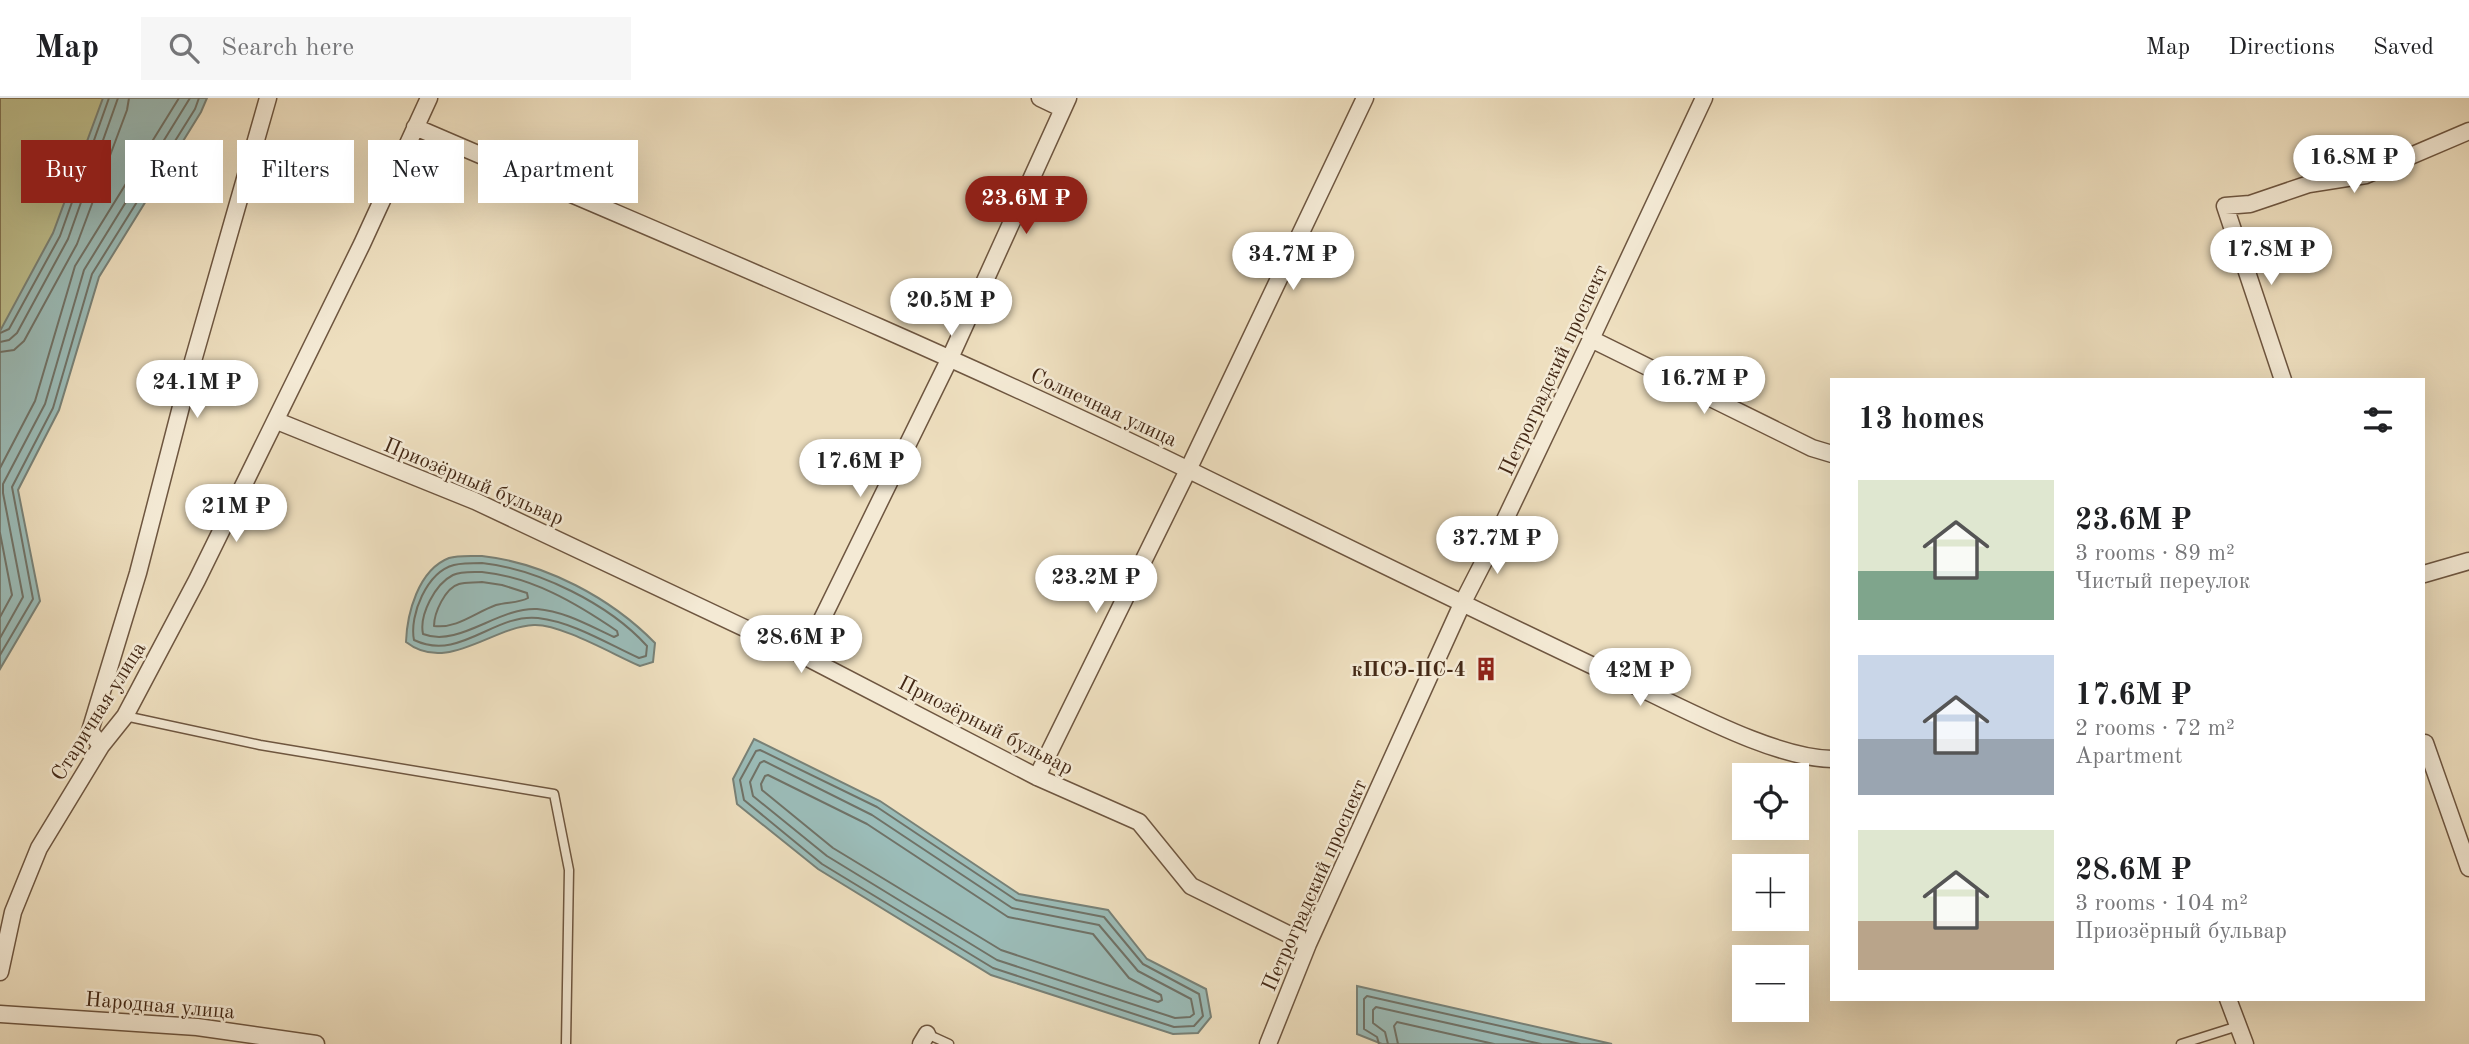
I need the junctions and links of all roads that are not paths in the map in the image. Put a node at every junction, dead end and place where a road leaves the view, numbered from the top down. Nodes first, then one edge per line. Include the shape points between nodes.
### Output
1 (268, 98) edge
2 (429, 98) edge
3 (1040, 98) edge
4 (1365, 98) edge
5 (1704, 98) edge
6 (1066, 103) edge
7 (415, 127) junction
8 (2469, 131) edge
9 (1591, 339) junction
10 (950, 358) junction
11 (2282, 378) edge
12 (277, 421) junction
13 (1830, 453) edge
14 (1188, 470) junction
15 (2469, 561) edge
16 (2425, 575) edge
17 (1462, 604) junction
18 (804, 656) junction
19 (125, 716) junction
20 (2425, 743) edge
21 (101, 746) junction
22 (1830, 759) edge
23 (1037, 776) junction
24 (2469, 868) edge
25 (1308, 944) junction
26 (0, 972) edge
27 (2229, 1001) edge
28 (0, 1014) edge
29 (2238, 1026) junction
30 (924, 1039) edge
31 (316, 1044) edge
32 (566, 1044) edge
33 (949, 1044) edge
34 (1268, 1044) edge
35 (2181, 1044) edge
36 (2245, 1044) edge

1 - 21 street via 90,731
2 - 7 street, Старичная улица
3 - 6 street
4 - 14 street
5 - 9 street, Петроградский проспект
6 - 10 street
7 - 10 street, Солнечная улица
7 - 12 street, Старичная улица
8 - 11 street via 2366,175 2225,206
9 - 13 street
9 - 17 street, Петроградский проспект
10 - 14 street, Солнечная улица
10 - 18 street
12 - 18 street, Приозёрный бульвар via 474,501
12 - 19 street, Старичная улица
14 - 17 street, Солнечная улица
14 - 23 street
15 - 16 street
17 - 22 street, Солнечная улица via 1759,742
17 - 25 street, Петроградский проспект
18 - 23 street, Приозёрный бульвар
19 - 21 street, Старичная улица
19 - 32 lane via 260,745 554,794 569,870
20 - 24 street
21 - 26 street, Старичная улица via 38,848 13,912
23 - 25 street, Приозёрный бульвар via 1139,822 1191,886
25 - 34 street, Петроградский проспект
27 - 29 street
28 - 31 street, Народная улица via 197,1027
29 - 35 lane
29 - 36 street
30 - 33 lane

